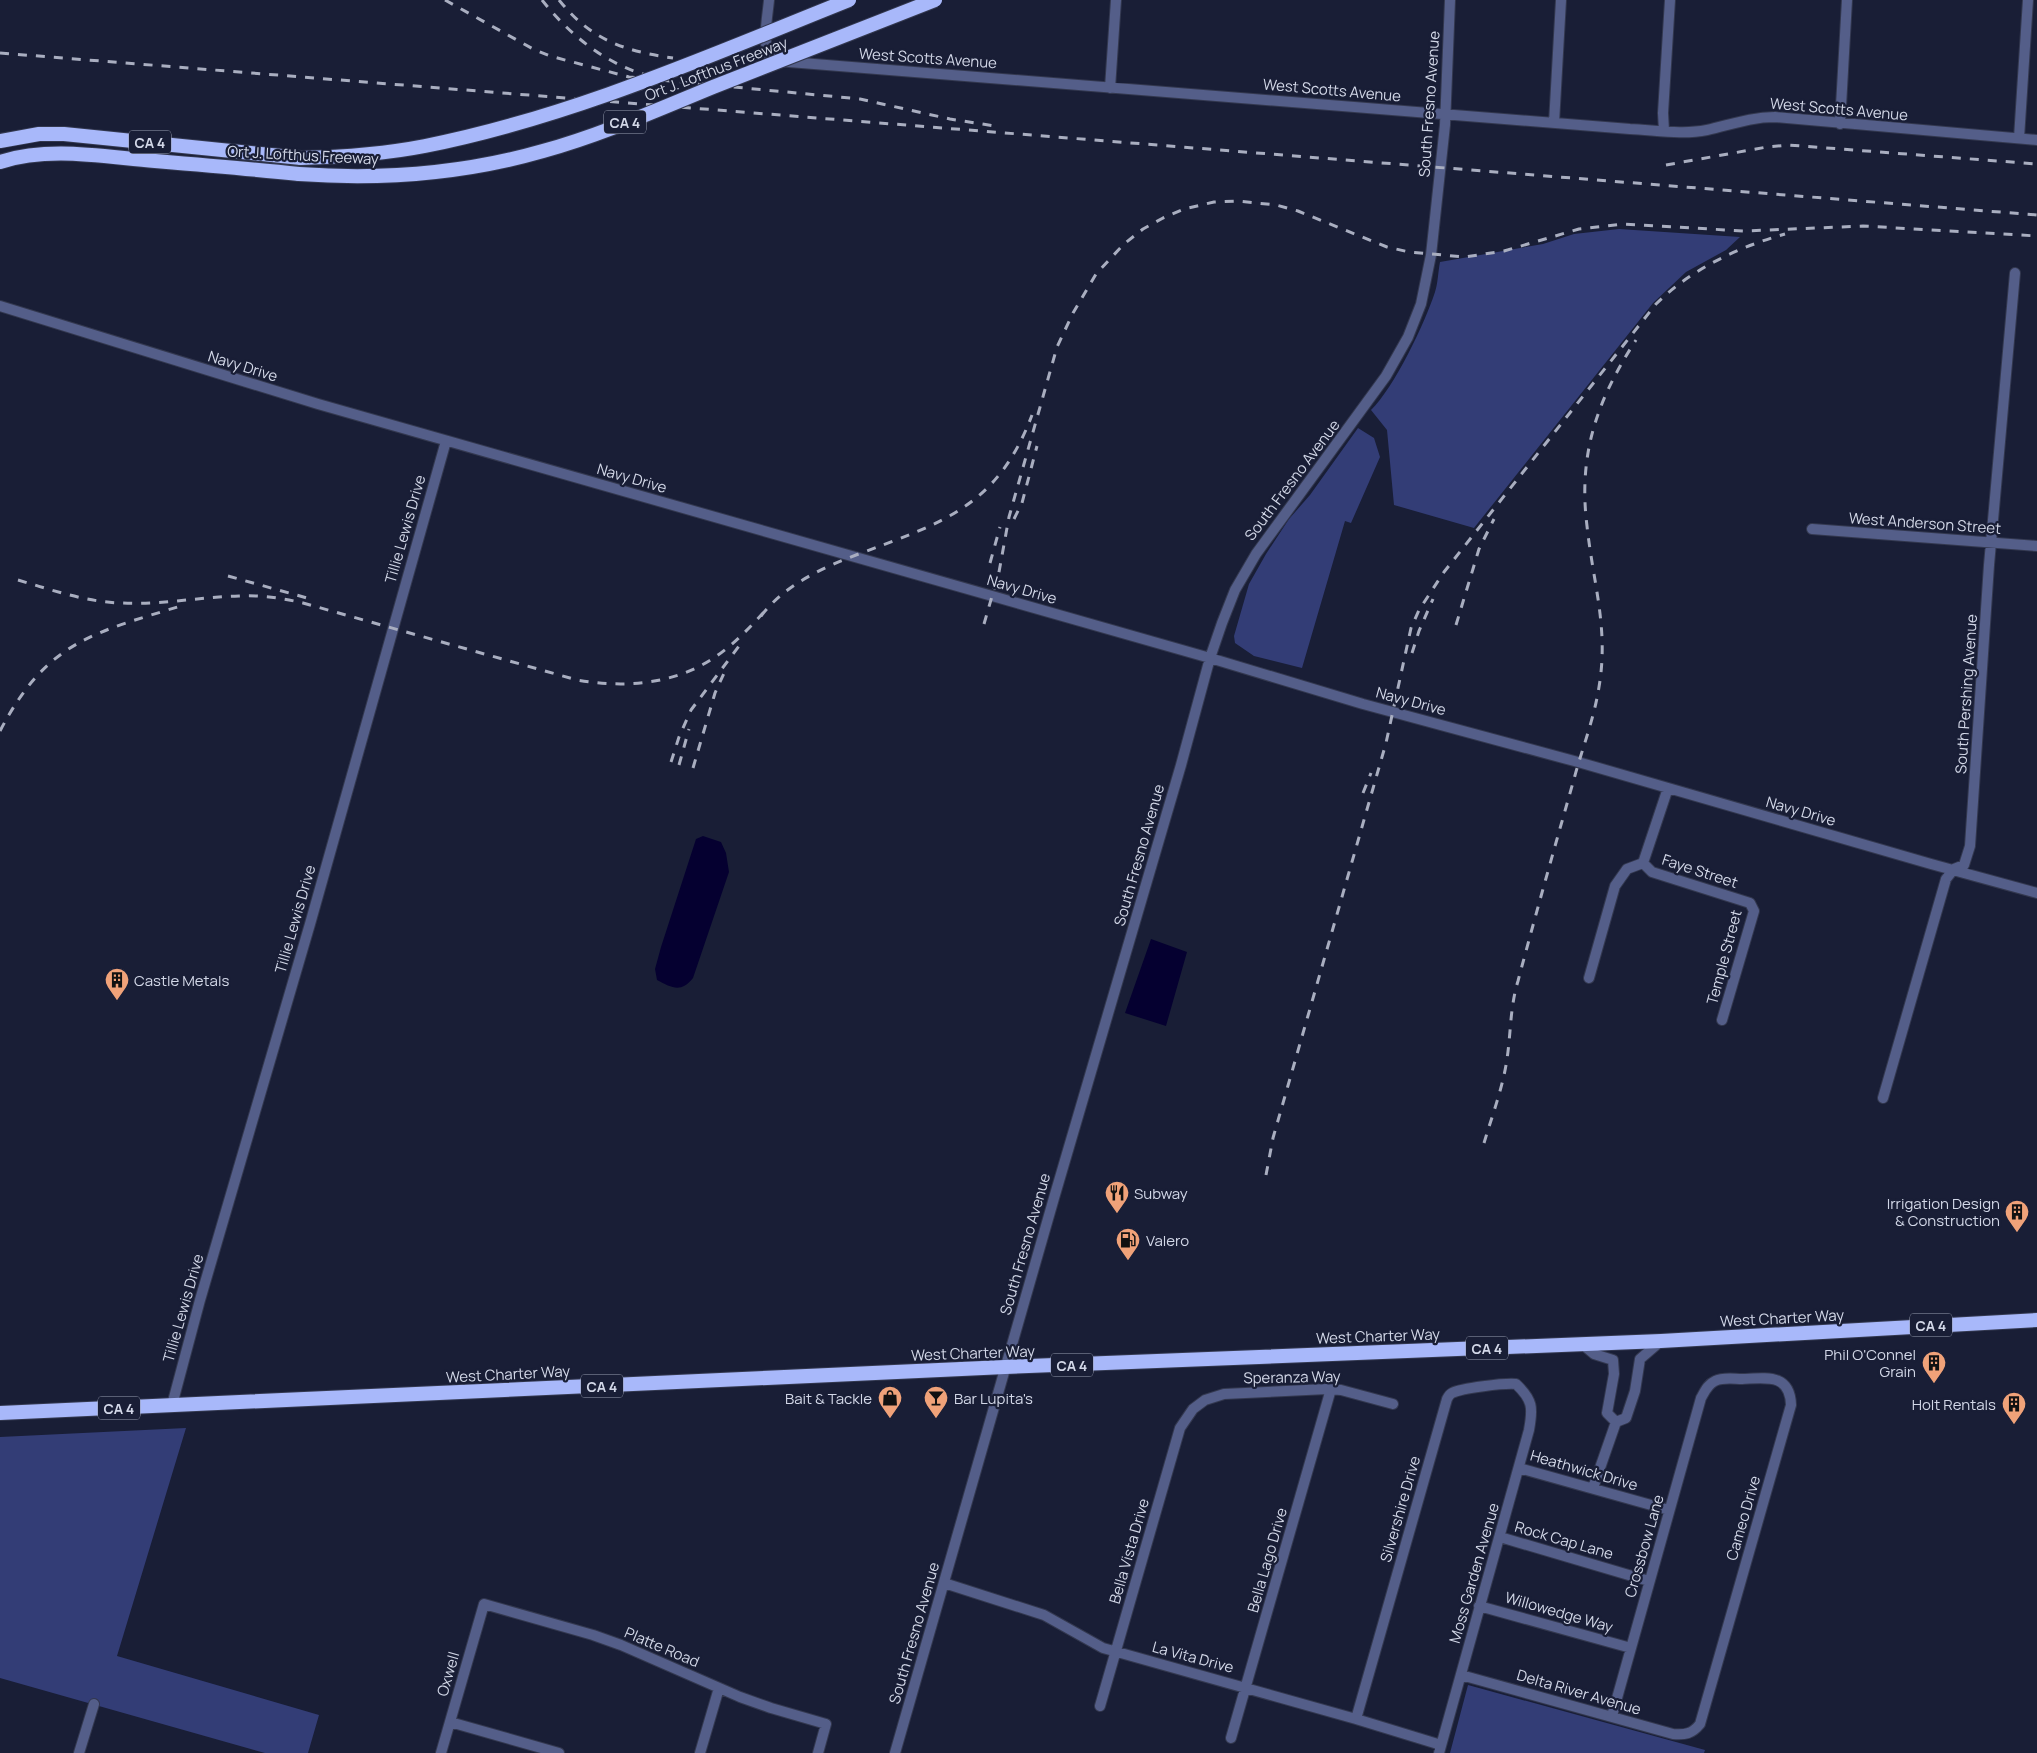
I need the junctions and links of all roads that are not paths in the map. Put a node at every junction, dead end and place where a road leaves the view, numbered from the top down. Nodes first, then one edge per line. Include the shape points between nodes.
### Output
1 (769, 0) edge
2 (849, 0) edge
3 (935, 0) edge
4 (1116, 0) edge
5 (1450, 0) edge
6 (1561, 0) edge
7 (1670, 0) edge
8 (1847, 0) edge
9 (2028, 0) edge
10 (1110, 88) junction
11 (1445, 115) junction
12 (1554, 123) junction
13 (1840, 124) junction
14 (1664, 131) junction
15 (2019, 138) junction
16 (2037, 140) edge
17 (0, 141) edge
18 (0, 162) edge
19 (2015, 273) dead end
20 (0, 306) edge
21 (446, 441) junction
22 (1812, 529) dead end
23 (1992, 544) junction
24 (2037, 546) edge
25 (1210, 658) junction
26 (1668, 788) junction
27 (1642, 863) junction
28 (1954, 869) junction
29 (2037, 893) edge
30 (1750, 903) joint
31 (1589, 978) dead end
32 (1722, 1020) dead end
33 (1883, 1098) dead end
34 (2037, 1320) edge
35 (1661, 1341) junction
36 (1582, 1344) junction
37 (1005, 1367) junction
38 (1708, 1385) joint
39 (1331, 1389) junction
40 (1530, 1401) joint
41 (1393, 1404) dead end
42 (172, 1405) junction
43 (1193, 1409) joint
44 (0, 1413) edge
45 (1616, 1422) junction
46 (1519, 1468) junction
47 (1593, 1488) junction
48 (1669, 1510) junction
49 (1500, 1537) junction
50 (1649, 1581) junction
51 (944, 1583) junction
52 (484, 1604) joint
53 (1480, 1606) junction
54 (1631, 1648) junction
55 (1115, 1652) junction
56 (1461, 1675) junction
57 (1246, 1687) junction
58 (719, 1688) junction
59 (94, 1704) dead end
60 (1100, 1706) dead end
61 (1612, 1716) junction
62 (1356, 1719) junction
63 (450, 1722) junction
64 (1689, 1734) joint
65 (1231, 1738) dead end
66 (1440, 1749) edge
67 (79, 1753) edge
68 (441, 1753) edge
69 (559, 1753) edge
70 (700, 1753) edge
71 (818, 1753) edge
72 (895, 1753) edge

1 - 10 street, West Scotts Avenue via 766,48 773,60
2 - 17 highway, Ort J. Lofthus Freeway / CA 4, bridge via 659,75 520,122 454,140 400,150 301,158 64,134 39,134
3 - 18 highway, Ort J. Lofthus Freeway / CA 4, bridge via 602,131 544,151 483,165 422,174 361,177 50,154
4 - 10 street
5 - 11 street, South Fresno Avenue
6 - 12 street
7 - 14 street
8 - 13 street
9 - 15 street
10 - 11 street, West Scotts Avenue
11 - 12 street, West Scotts Avenue
11 - 25 street, South Fresno Avenue via 1431,255 1421,304 1408,337 1359,415 1256,554 1235,590
12 - 14 street, West Scotts Avenue
13 - 14 street, West Scotts Avenue via 1757,117 1706,130
13 - 15 street, West Scotts Avenue
15 - 16 street, West Scotts Avenue
19 - 23 street, South Pershing Avenue
20 - 21 street, Navy Drive
21 - 25 street, Navy Drive
21 - 42 street, Tillie Lewis Drive
22 - 23 street, West Anderson Street
23 - 24 street, West Anderson Street
23 - 28 street, South Pershing Avenue via 1970,846 1964,864
25 - 26 street, Navy Drive
25 - 37 street, South Fresno Avenue
26 - 27 street
26 - 28 street, Navy Drive
27 - 30 street, Faye Street via 1652,872
27 - 31 street via 1628,869 1616,886
28 - 29 street, Navy Drive
28 - 33 street, South Pershing Avenue via 1946,879
30 - 32 street, Temple Street via 1754,911
34 - 35 highway, West Charter Way / CA 4
35 - 36 highway, West Charter Way / CA 4
35 - 45 street via 1640,1359 1635,1392 1626,1418
36 - 37 highway, West Charter Way / CA 4
36 - 45 street via 1594,1354 1612,1360 1614,1374 1607,1414
37 - 42 highway, West Charter Way / CA 4
37 - 51 street, South Fresno Avenue
38 - 48 street, Crossbow Lane via 1701,1398
38 - 64 street, Cameo Drive via 1718,1380 1770,1378 1786,1387 1791,1394 1791,1405 1700,1724
39 - 41 street, Speranza Way
39 - 43 street, Speranza Way via 1224,1394 1205,1400
39 - 57 street, Bella Lago Drive
40 - 46 street, Moss Garden Avenue via 1532,1413
40 - 62 street, Silvershire Drive via 1516,1384 1508,1383 1461,1390 1446,1399
42 - 44 highway, West Charter Way / CA 4
43 - 55 street, Bella Vista Drive via 1180,1428
45 - 47 street
46 - 47 street, Heathwick Drive
46 - 49 street, Moss Garden Avenue
47 - 48 street, Heathwick Drive
48 - 50 street, Crossbow Lane
49 - 50 street, Rock Cap Lane
49 - 53 street, Moss Garden Avenue
50 - 54 street, Crossbow Lane
51 - 55 street, La Vita Drive via 1044,1615
51 - 72 street, South Fresno Avenue
52 - 58 street, Platte Road via 614,1642
52 - 63 street, Oxwell
53 - 54 street, Willowedge Way
53 - 56 street, Moss Garden Avenue
54 - 61 street, Crossbow Lane
55 - 57 street, La Vita Drive
55 - 60 street, Bella Vista Drive
56 - 61 street, Delta River Avenue
56 - 66 street, Moss Garden Avenue
57 - 62 street, La Vita Drive
57 - 65 street, Bella Lago Drive
58 - 70 street
58 - 71 street, Platte Road via 826,1724
59 - 67 street
61 - 64 street, Delta River Avenue via 1673,1734
62 - 66 street, La Vita Drive
63 - 68 street, Oxwell
63 - 69 street

